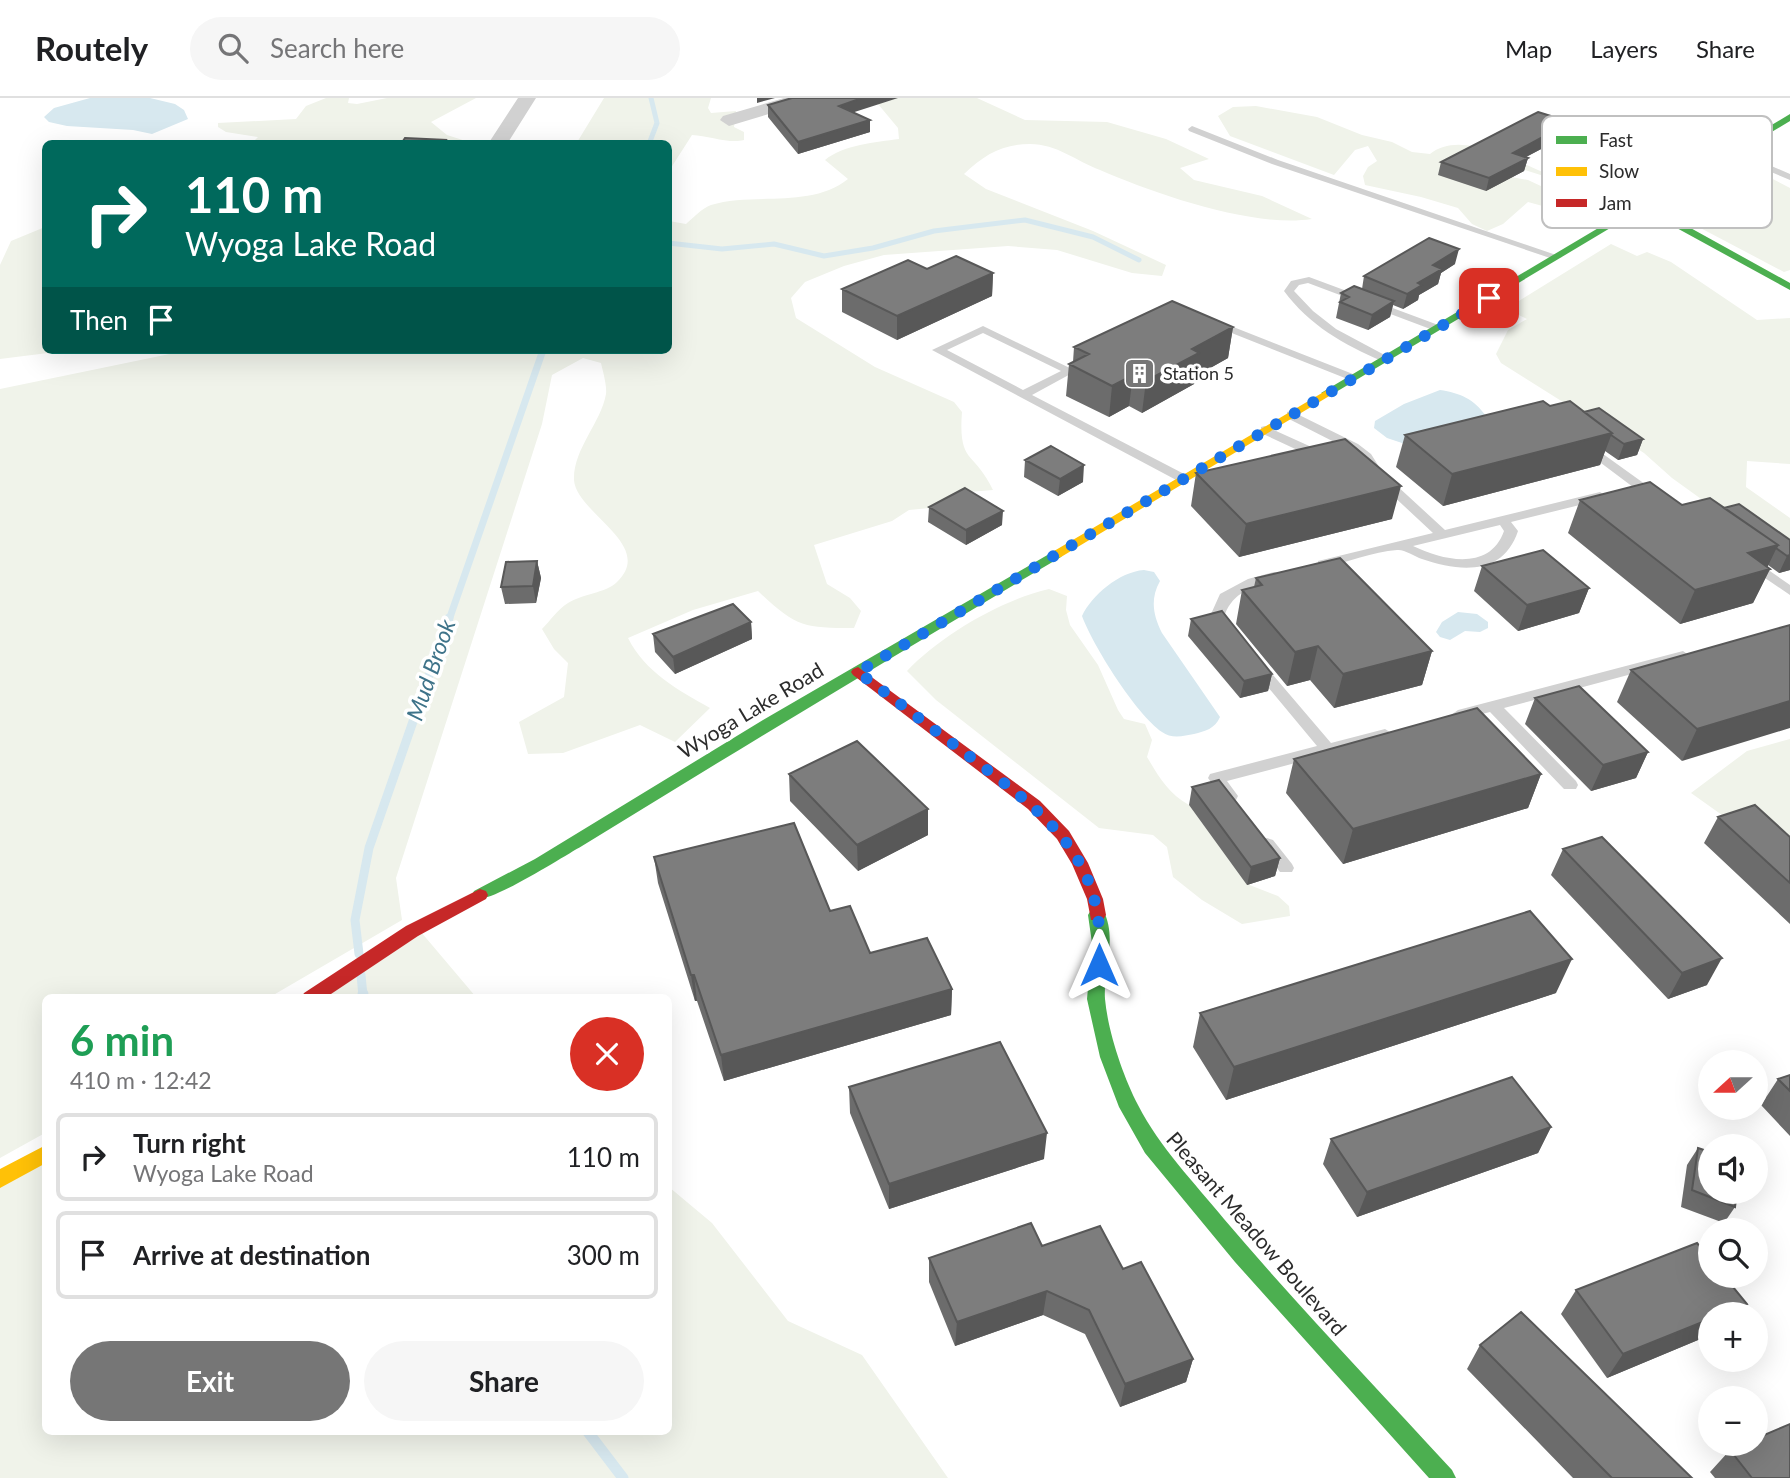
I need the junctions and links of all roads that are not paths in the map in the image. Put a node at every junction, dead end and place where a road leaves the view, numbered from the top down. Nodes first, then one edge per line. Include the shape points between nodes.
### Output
1 (527, 98) edge
2 (803, 98) edge
3 (1790, 117) edge
4 (729, 120) dead end
5 (1192, 129) dead end
6 (1772, 129) edge
7 (500, 140) edge
8 (1772, 169) edge
9 (1790, 177) edge
10 (1606, 228) edge
11 (1682, 228) edge
12 (1557, 257) junction
13 (1790, 288) edge
14 (1195, 315) edge
15 (1437, 328) junction
16 (1386, 359) junction
17 (1354, 378) junction
18 (1023, 395) junction
19 (1291, 415) junction
20 (1265, 430) junction
21 (1570, 433) edge
22 (1332, 461) edge
23 (1355, 469) edge
24 (1378, 475) junction
25 (1184, 479) junction
26 (1503, 520) junction
27 (1442, 534) junction
28 (1400, 544) junction
29 (1738, 552) edge
30 (1790, 592) edge
31 (1696, 652) edge
32 (858, 672) junction
33 (1493, 706) junction
34 (1443, 719) edge
35 (1404, 729) edge
36 (1328, 749) junction
37 (1570, 785) dead end
38 (1239, 808) edge
39 (1255, 828) edge
40 (1286, 868) dead end
41 (316, 994) edge
42 (42, 1155) edge
43 (0, 1179) edge
44 (1444, 1478) edge

1 - 7 street
2 - 4 street
3 - 6 street, Wyoga Lake Road
5 - 12 lane via 1288,167
8 - 9 lane
10 - 12 street, Wyoga Lake Road
11 - 13 street
12 - 15 street, Wyoga Lake Road
14 - 17 lane
15 - 16 street, Wyoga Lake Road
15 - 16 lane via 1319,284 1295,283 1289,291 1298,303 1335,335
16 - 17 street, Wyoga Lake Road
17 - 19 street, Wyoga Lake Road
18 - 18 lane via 999,382 938,350 983,329 1070,371
18 - 25 lane
19 - 20 street, Wyoga Lake Road
19 - 24 lane via 1354,447
20 - 22 lane
20 - 25 street, Wyoga Lake Road
21 - 26 lane via 1649,493 1615,492
23 - 24 lane
24 - 27 lane
25 - 32 street, Wyoga Lake Road
26 - 27 lane
26 - 28 lane via 1511,531 1510,544 1471,564 1425,557
27 - 28 lane
28 - 36 lane via 1253,582 1225,597 1218,614
29 - 30 lane
31 - 33 lane via 1567,692
32 - 41 street, Wyoga Lake Road via 541,863 412,931
32 - 44 street, Pleasant Meadow Boulevard via 1034,805 1063,835 1095,899 1101,943 1096,999 1109,1057 1129,1107 1152,1147 1242,1255
33 - 34 lane
33 - 37 lane
35 - 36 lane
36 - 38 lane via 1216,778
39 - 40 lane
42 - 43 street

